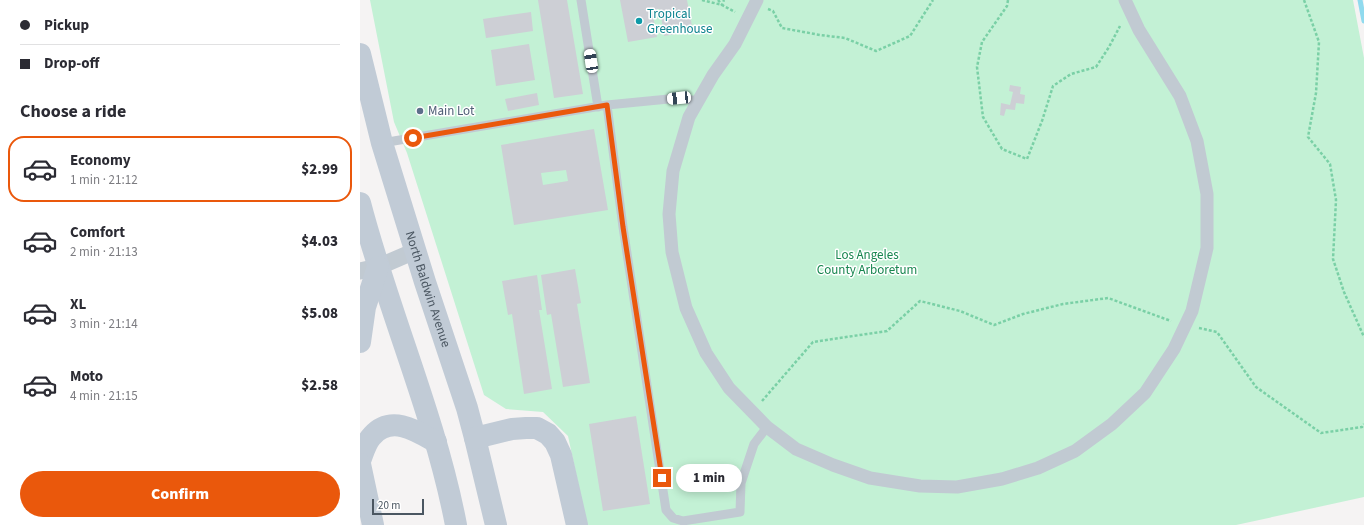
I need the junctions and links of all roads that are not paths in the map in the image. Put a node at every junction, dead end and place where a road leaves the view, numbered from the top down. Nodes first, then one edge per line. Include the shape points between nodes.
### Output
1 (581, 0) edge
2 (756, 2) edge
3 (1127, 5) edge
4 (360, 54) edge
5 (698, 101) junction
6 (602, 106) junction
7 (382, 143) junction
8 (360, 203) edge
9 (415, 251) junction
10 (369, 269) edge
11 (360, 342) edge
12 (767, 427) junction
13 (475, 438) junction
14 (436, 442) junction
15 (360, 461) edge
16 (360, 464) edge
17 (373, 525) edge
18 (456, 525) edge
19 (496, 525) edge
20 (577, 525) edge

1 - 6 lane
2 - 5 street via 735,44
3 - 12 street via 1139,30 1180,96 1197,141 1207,194 1207,248 1192,311 1174,349 1145,393 1112,424 1075,451 1038,468 1002,479 957,487 920,486 870,478 796,449
4 - 7 main road, North Baldwin Avenue
5 - 6 lane via 679,98
5 - 12 street via 689,117 673,171 669,214 672,252 686,308 706,353 730,388
6 - 7 lane
6 - 12 lane via 666,510 673,518 683,521 740,512 740,483 754,444
7 - 9 main road, North Baldwin Avenue
8 - 10 main road
9 - 10 street
9 - 13 main road, North Baldwin Avenue
10 - 11 main road
10 - 14 main road
13 - 19 main road, North Baldwin Avenue
13 - 20 main road via 526,428 537,428 548,434 556,442 561,455
14 - 15 main road via 406,426 385,426 372,436
14 - 18 main road
16 - 17 main road

